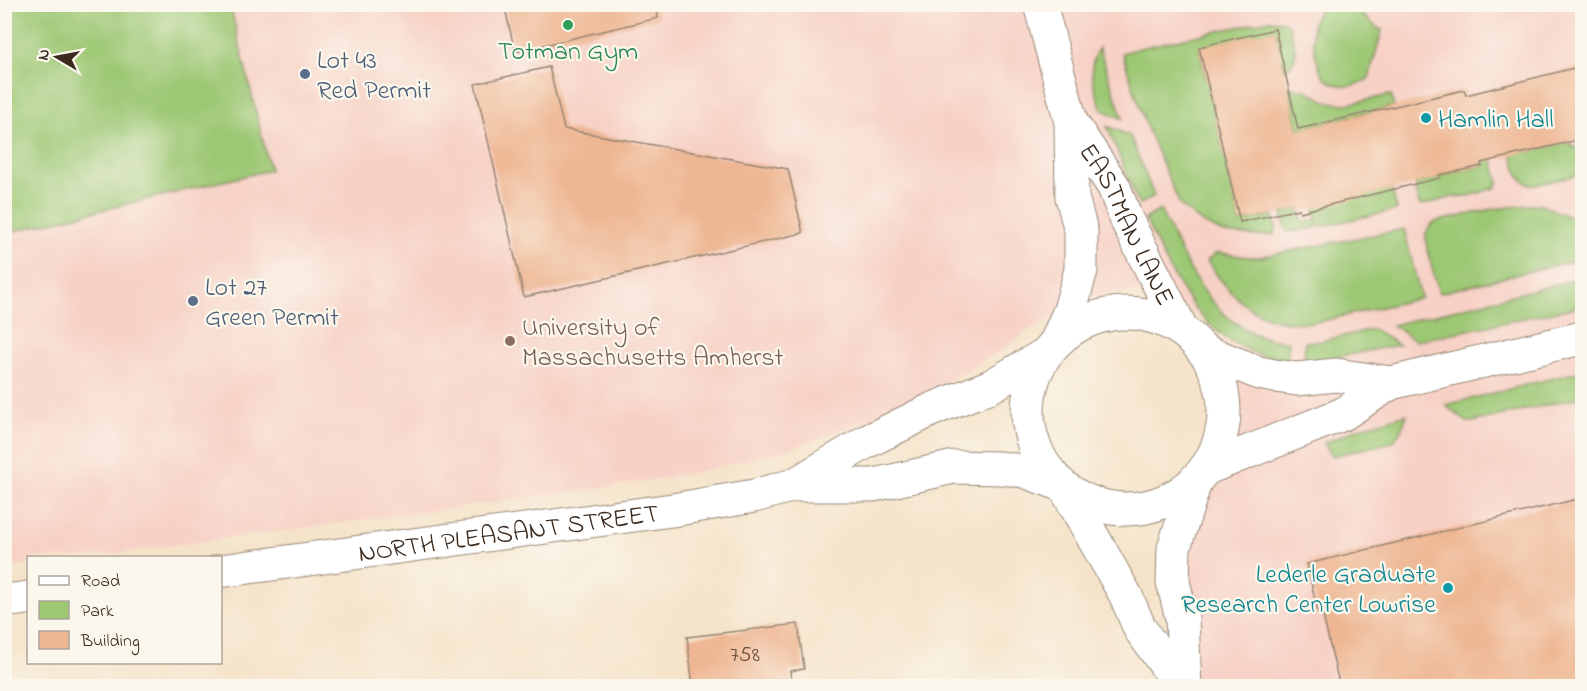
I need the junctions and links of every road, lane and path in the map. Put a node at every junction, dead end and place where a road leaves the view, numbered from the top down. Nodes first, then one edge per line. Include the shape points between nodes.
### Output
1 (1040, 4) edge
2 (1071, 122) junction
3 (1582, 338) edge
4 (1191, 339) junction
5 (1051, 347) junction
6 (1391, 383) junction
7 (1200, 474) junction
8 (794, 485) junction
9 (1062, 487) junction
10 (222, 571) edge
11 (27, 598) edge
12 (4, 601) edge
13 (1181, 687) edge
14 (1185, 687) edge

1 - 2 main road, EASTMAN LANE
2 - 4 main road, EASTMAN LANE via 1114,187 1126,219
2 - 5 main road, EASTMAN LANE via 1072,197 1081,231 1081,270 1070,310
3 - 6 main road
4 - 5 main road via 1148,315 1115,313 1084,322
4 - 6 main road via 1259,373 1297,379 1336,375
4 - 7 main road via 1213,367 1222,393 1224,420 1218,446
5 - 8 main road, NORTH PLEASANT STREET via 991,386 866,442
5 - 9 main road via 1033,378 1028,402 1029,428 1036,452
6 - 7 main road via 1343,414
7 - 9 main road via 1171,498 1142,508 1110,509
7 - 14 main road via 1174,548 1173,582 1182,618
8 - 9 main road, NORTH PLEASANT STREET via 874,485 954,467 1024,471
8 - 10 main road, NORTH PLEASANT STREET via 672,510
9 - 13 main road via 1121,588 1140,629
11 - 12 main road

